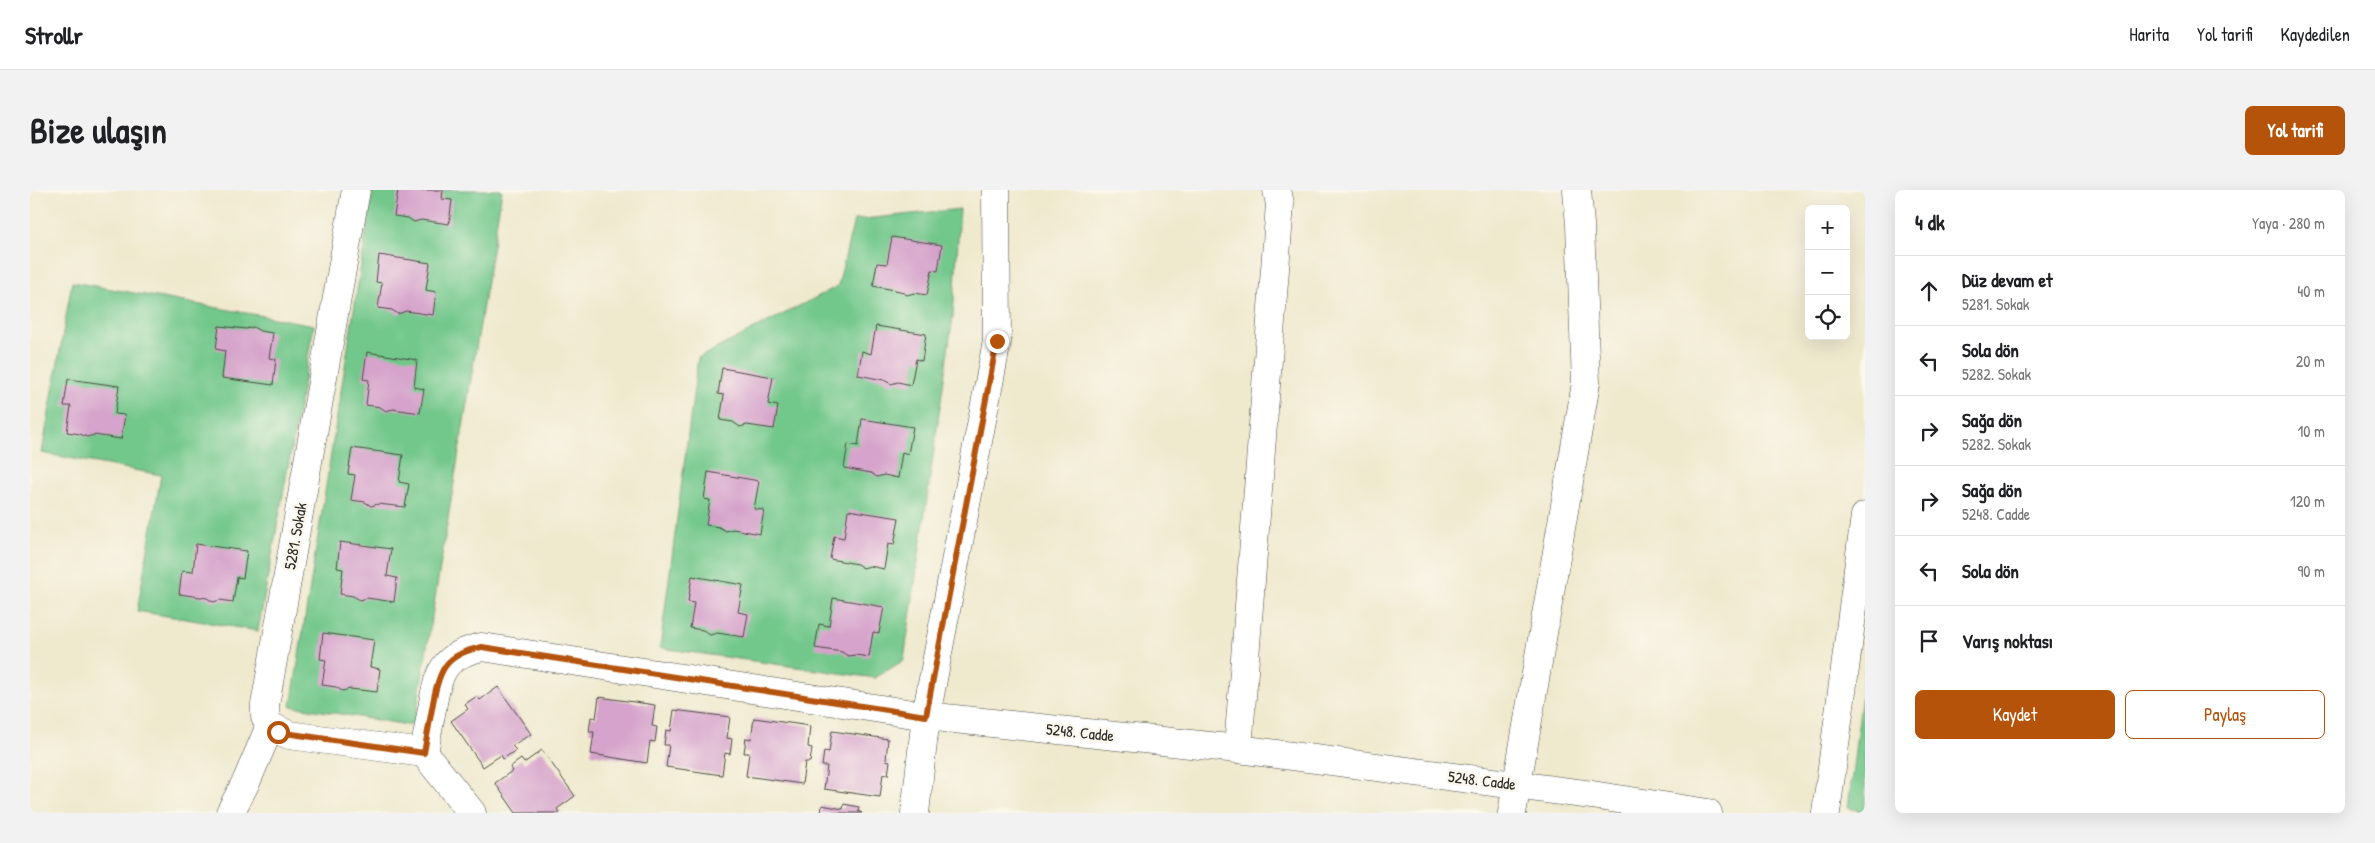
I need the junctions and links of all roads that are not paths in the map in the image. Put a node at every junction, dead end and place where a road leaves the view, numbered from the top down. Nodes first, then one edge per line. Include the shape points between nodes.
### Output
1 (356, 190) edge
2 (996, 190) edge
3 (1277, 190) edge
4 (1577, 190) edge
5 (1865, 516) edge
6 (926, 716) junction
7 (270, 726) junction
8 (1238, 749) junction
9 (424, 753) junction
10 (1517, 785) junction
11 (230, 813) edge
12 (472, 813) edge
13 (915, 813) edge
14 (1512, 813) edge
15 (1708, 813) edge
16 (1826, 813) edge

1 - 7 street, 5281. Sokak via 265,705
2 - 6 street via 997,341
3 - 8 street via 1280,204
4 - 10 street via 1586,383
5 - 16 street
6 - 8 street, 5248. Cadde
6 - 9 street, 5248. Cadde via 482,647 455,656 438,677
6 - 13 street
7 - 9 street via 288,735
7 - 11 street
8 - 10 street, 5248. Cadde
9 - 12 street
10 - 14 street
10 - 15 street, 5248. Cadde

